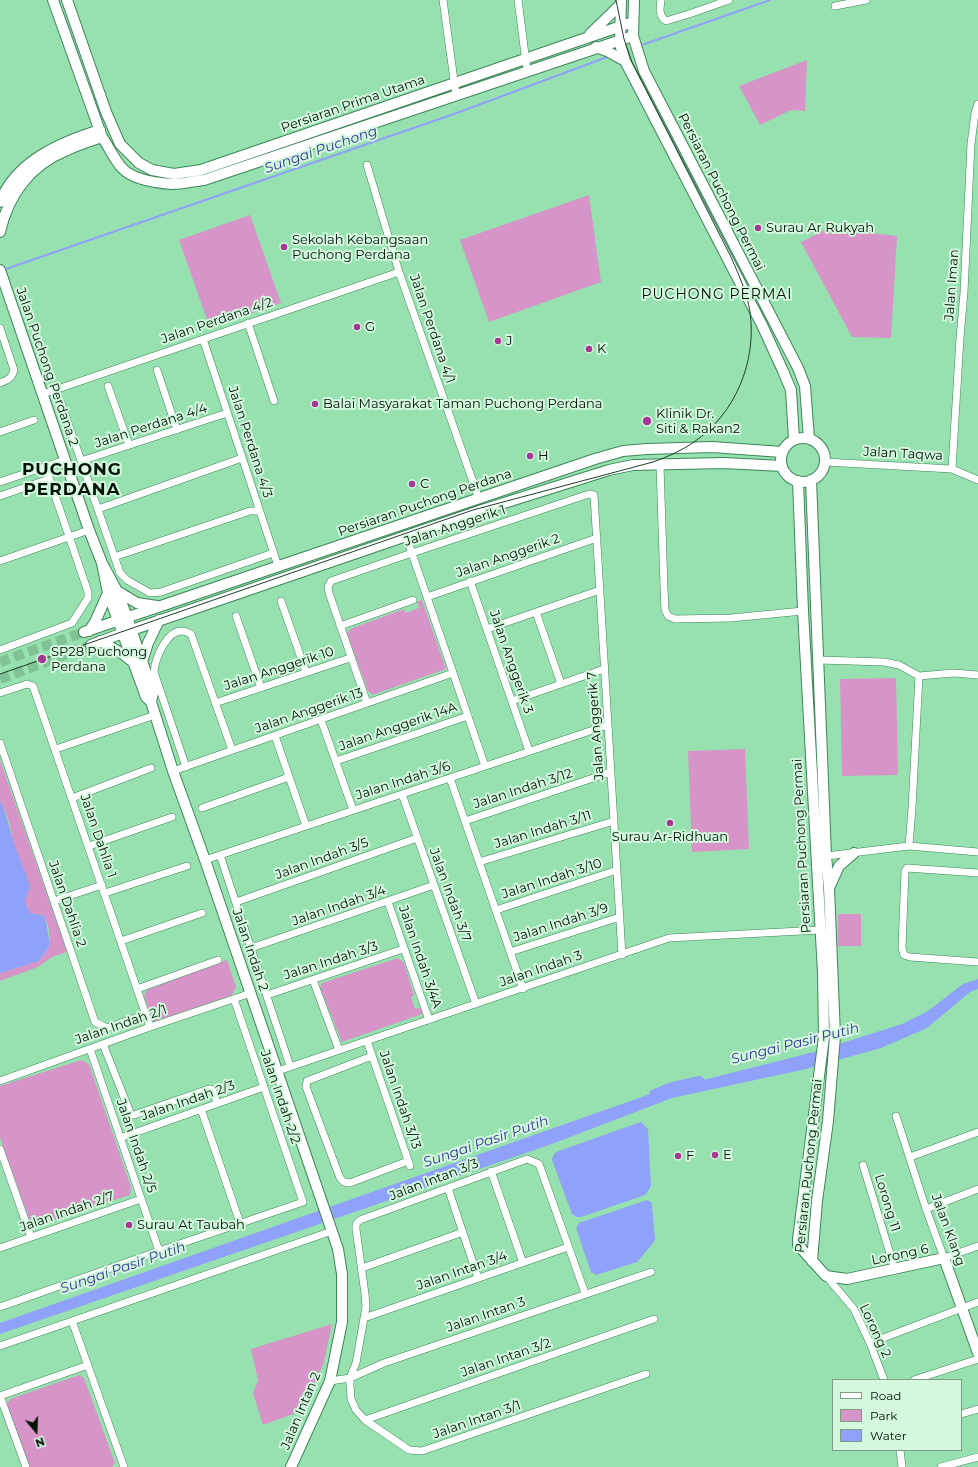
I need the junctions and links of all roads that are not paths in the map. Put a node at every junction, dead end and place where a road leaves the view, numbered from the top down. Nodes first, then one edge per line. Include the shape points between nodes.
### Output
1 (53, 0) edge
2 (67, 0) edge
3 (443, 0) edge
4 (518, 0) edge
5 (634, 0) edge
6 (660, 0) edge
7 (729, 0) edge
8 (866, 0) edge
9 (621, 2) edge
10 (835, 6) dead end
11 (633, 22) junction
12 (621, 26) junction
13 (583, 38) junction
14 (633, 39) junction
15 (620, 44) junction
16 (596, 47) junction
17 (525, 58) junction
18 (625, 61) junction
19 (527, 70) junction
20 (454, 83) junction
21 (456, 95) junction
22 (978, 104) edge
23 (106, 112) junction
24 (95, 115) junction
25 (102, 133) junction
26 (87, 138) junction
27 (120, 144) junction
28 (112, 152) junction
29 (367, 165) dead end
30 (0, 202) edge
31 (0, 232) edge
32 (0, 270) edge
33 (399, 272) junction
34 (248, 323) junction
35 (0, 328) edge
36 (203, 339) junction
37 (157, 370) dead end
38 (0, 383) edge
39 (108, 386) dead end
40 (43, 394) junction
41 (274, 401) dead end
42 (61, 403) dead end
43 (228, 413) junction
44 (34, 420) dead end
45 (177, 430) junction
46 (0, 432) edge
47 (809, 438) junction
48 (794, 439) junction
49 (128, 445) junction
50 (782, 452) junction
51 (242, 458) junction
52 (65, 460) junction
53 (81, 461) junction
54 (825, 462) junction
55 (660, 465) junction
56 (46, 466) junction
57 (782, 466) junction
58 (952, 469) junction
59 (49, 479) junction
60 (811, 480) junction
61 (978, 480) edge
62 (798, 481) junction
63 (0, 482) edge
64 (594, 495) joint
65 (0, 496) edge
66 (479, 499) junction
67 (98, 508) junction
68 (259, 511) junction
69 (89, 530) junction
70 (406, 536) junction
71 (70, 537) junction
72 (596, 538) junction
73 (273, 552) junction
74 (412, 553) junction
75 (114, 557) junction
76 (0, 561) edge
77 (278, 566) junction
78 (470, 581) junction
79 (600, 590) junction
80 (112, 592) junction
81 (426, 597) junction
82 (413, 600) dead end
83 (281, 601) dead end
84 (160, 606) junction
85 (803, 611) junction
86 (536, 612) junction
87 (236, 616) dead end
88 (123, 619) junction
89 (160, 620) junction
90 (340, 626) junction
91 (487, 629) junction
92 (127, 631) junction
93 (0, 650) edge
94 (350, 658) junction
95 (818, 660) junction
96 (138, 663) junction
97 (604, 669) junction
98 (306, 672) junction
99 (453, 673) junction
100 (978, 675) edge
101 (919, 676) junction
102 (561, 684) junction
103 (261, 688) junction
104 (0, 693) edge
105 (512, 701) junction
106 (215, 703) junction
107 (367, 703) junction
108 (156, 715) junction
109 (468, 716) junction
110 (321, 720) junction
111 (608, 725) junction
112 (275, 736) junction
113 (0, 743) edge
114 (56, 749) junction
115 (232, 750) junction
116 (529, 751) junction
117 (336, 761) junction
118 (485, 766) junction
119 (186, 767) junction
120 (151, 768) dead end
121 (174, 771) junction
122 (611, 772) junction
123 (289, 777) junction
124 (450, 778) junction
125 (402, 794) junction
126 (72, 798) junction
127 (202, 808) dead end
128 (353, 810) junction
129 (172, 817) dead end
130 (465, 821) junction
131 (614, 821) junction
132 (306, 826) junction
133 (815, 835) junction
134 (417, 838) junction
135 (89, 846) junction
136 (909, 846) junction
137 (978, 852) edge
138 (854, 853) junction
139 (220, 855) junction
140 (826, 856) junction
141 (205, 860) junction
142 (479, 862) junction
143 (187, 866) dead end
144 (617, 870) junction
145 (978, 873) edge
146 (102, 885) junction
147 (434, 885) junction
148 (818, 888) junction
149 (829, 892) junction
150 (104, 893) junction
151 (54, 902) junction
152 (236, 902) junction
153 (388, 902) junction
154 (496, 910) junction
155 (202, 913) dead end
156 (620, 917) junction
157 (820, 930) junction
158 (121, 941) junction
159 (251, 948) junction
160 (403, 950) junction
161 (510, 952) junction
162 (622, 954) junction
163 (218, 960) dead end
164 (832, 961) junction
165 (978, 962) edge
166 (313, 980) junction
167 (523, 988) junction
168 (137, 989) junction
169 (251, 993) junction
170 (267, 995) junction
171 (234, 999) junction
172 (476, 1004) junction
173 (146, 1014) junction
174 (429, 1020) junction
175 (150, 1027) junction
176 (367, 1041) junction
177 (103, 1044) junction
178 (90, 1049) junction
179 (339, 1050) junction
180 (372, 1056) junction
181 (290, 1066) junction
182 (278, 1071) junction
183 (0, 1081) edge
184 (264, 1087) junction
185 (217, 1103) junction
186 (201, 1109) junction
187 (896, 1116) dead end
188 (978, 1132) edge
189 (120, 1138) junction
190 (0, 1149) edge
191 (910, 1157) junction
192 (863, 1165) dead end
193 (491, 1171) junction
194 (448, 1188) junction
195 (978, 1190) edge
196 (141, 1199) junction
197 (324, 1207) joint
198 (926, 1209) junction
199 (240, 1223) junction
200 (331, 1227) junction
201 (462, 1232) junction
202 (31, 1237) junction
203 (978, 1246) edge
204 (568, 1247) junction
205 (0, 1248) edge
206 (159, 1251) junction
207 (944, 1258) junction
208 (812, 1261) junction
209 (523, 1263) junction
210 (362, 1268) junction
211 (895, 1270) junction
212 (651, 1272) dead end
213 (826, 1276) junction
214 (478, 1278) junction
215 (585, 1293) junction
216 (978, 1302) edge
217 (0, 1307) edge
218 (961, 1307) junction
219 (364, 1318) junction
220 (654, 1319) dead end
221 (72, 1321) junction
222 (870, 1343) junction
223 (0, 1346) edge
224 (978, 1353) edge
225 (978, 1359) edge
226 (88, 1365) junction
227 (646, 1374) dead end
228 (350, 1378) junction
229 (884, 1379) edge
230 (917, 1379) edge
231 (330, 1381) junction
232 (0, 1396) edge
233 (978, 1409) edge
234 (962, 1414) edge
235 (365, 1420) junction
236 (900, 1451) edge
237 (978, 1458) edge
238 (26, 1467) edge
239 (124, 1467) edge
240 (292, 1467) edge
241 (902, 1467) edge
242 (941, 1467) edge

1 - 24 main road, Persiaran Prima Utama
2 - 23 main road, Persiaran Prima Utama
3 - 20 street
4 - 17 street
5 - 11 main road, Persiaran Puchong Permai
6 - 7 street via 660,13 666,21
8 - 10 street
9 - 12 main road, Persiaran Puchong Permai
9 - 13 main road via 595,30
11 - 12 main road, Persiaran Prima Utama
11 - 14 main road, Persiaran Puchong Permai
12 - 13 main road, Persiaran Prima Utama
12 - 15 main road, Persiaran Puchong Permai
13 - 17 main road, Persiaran Prima Utama
14 - 15 main road, Persiaran Prima Utama
14 - 47 main road, Persiaran Puchong Permai via 644,71 798,368 805,386
15 - 16 main road, Persiaran Prima Utama
15 - 18 main road, Persiaran Puchong Permai
16 - 18 main road
16 - 19 main road, Persiaran Prima Utama
17 - 19 street
17 - 20 main road, Persiaran Prima Utama
18 - 48 main road, Persiaran Puchong Permai via 783,371 791,390
19 - 21 main road, Persiaran Prima Utama
20 - 21 street
20 - 27 main road, Persiaran Prima Utama via 201,170 174,174 152,170 139,163
21 - 28 main road, Persiaran Prima Utama via 204,180 173,184 136,177 124,170
22 - 58 street, Jalan Iman via 971,144
23 - 25 main road
23 - 27 main road, Persiaran Prima Utama
24 - 25 main road, Persiaran Prima Utama
24 - 26 main road
25 - 26 main road
25 - 27 main road
25 - 28 main road, Persiaran Prima Utama
26 - 28 main road
26 - 30 main road via 61,144 40,156 8,187
26 - 31 main road via 31,173 14,192
29 - 33 street, Jalan Perdana 4/1
32 - 40 main road, Jalan Puchong Perdana 2
33 - 34 street, Jalan Perdana 4/2
33 - 66 street, Jalan Perdana 4/1
34 - 36 street, Jalan Perdana 4/2
34 - 41 street
35 - 38 street via 14,370 13,376
36 - 40 street, Jalan Perdana 4/2
36 - 43 street, Jalan Perdana 4/3
37 - 45 street
39 - 49 street
40 - 52 main road, Jalan Puchong Perdana 2
42 - 53 street
43 - 45 street, Jalan Perdana 4/4
43 - 51 street, Jalan Perdana 4/3
44 - 46 street
45 - 49 street, Jalan Perdana 4/4
47 - 48 main road
47 - 54 main road via 823,450
48 - 50 main road
49 - 53 street, Jalan Perdana 4/4
50 - 57 main road
50 - 66 main road, Persiaran Puchong Perdana via 712,447 623,451
51 - 67 street
51 - 68 street, Jalan Perdana 4/3
52 - 56 street
52 - 69 main road, Jalan Puchong Perdana 2
53 - 67 street
54 - 58 street, Jalan Taqwa
54 - 60 main road via 820,473
55 - 57 main road, Persiaran Puchong Perdana via 724,463
55 - 70 main road, Persiaran Puchong Perdana via 633,465 609,470
55 - 85 street via 665,610 668,616 676,619 731,618
56 - 59 street
56 - 63 street
57 - 62 main road via 788,476
58 - 61 street, Jalan Taqwa
59 - 65 street
59 - 71 street
60 - 62 main road
60 - 95 main road, Persiaran Puchong Permai
62 - 85 main road, Persiaran Puchong Permai
64 - 72 street, Jalan Anggerik 7
64 - 74 street, Jalan Anggerik 1 via 589,494
66 - 77 main road, Persiaran Puchong Perdana
67 - 75 street
68 - 73 street, Jalan Perdana 4/3
68 - 75 street via 250,511
69 - 71 street
69 - 80 main road, Jalan Puchong Perdana 2
70 - 74 street
70 - 89 main road, Persiaran Puchong Perdana
71 - 76 street
71 - 93 street via 88,598 72,623
72 - 78 street, Jalan Anggerik 2
72 - 79 street, Jalan Anggerik 7
73 - 75 street via 161,592 150,593 127,580 120,573
73 - 77 street, Jalan Perdana 4/3
74 - 81 street
74 - 90 street, Jalan Anggerik 1 via 331,581 328,587
77 - 84 main road, Persiaran Puchong Perdana
78 - 81 street, Jalan Anggerik 2
78 - 91 street, Jalan Anggerik 3
79 - 86 street
79 - 97 street, Jalan Anggerik 7
80 - 84 main road via 137,603
80 - 88 main road, Jalan Puchong Perdana 2
80 - 88 main road, Persiaran Puchong Perdana via 96,622 86,632
81 - 99 street
82 - 90 street
83 - 98 street
84 - 88 main road, Persiaran Puchong Perdana
85 - 133 main road, Persiaran Puchong Permai
86 - 91 street
86 - 102 street
87 - 103 street
88 - 92 main road, Jalan Puchong Perdana 2
89 - 92 main road, Persiaran Puchong Perdana
89 - 96 main road
90 - 94 street
91 - 105 street, Jalan Anggerik 3
92 - 96 main road, Jalan Indah 2
92 - 96 main road, Persiaran Puchong Perdana via 95,643
94 - 98 street, Jalan Anggerik 10
94 - 107 street
95 - 101 street via 884,662 899,665
95 - 140 main road, Persiaran Puchong Permai
96 - 108 main road, Jalan Indah 2 via 146,697
97 - 102 street
97 - 111 street, Jalan Anggerik 7
98 - 103 street, Jalan Anggerik 10
99 - 107 street, Jalan Anggerik 13
99 - 109 street
100 - 101 street via 954,673
101 - 136 street
102 - 105 street
103 - 106 street, Jalan Anggerik 10
104 - 114 street, Jalan Dahlia 1 via 27,684 33,686
105 - 116 street, Jalan Anggerik 3
106 - 115 street
106 - 119 street via 191,634 183,631 172,634 164,644 154,666 154,672
107 - 110 street, Jalan Anggerik 13
108 - 114 street
108 - 121 main road, Jalan Indah 2
109 - 117 street, Jalan Anggerik 14A
109 - 118 street
110 - 112 street, Jalan Anggerik 13
110 - 117 street
111 - 116 street, Jalan Indah 3/6
111 - 122 street, Jalan Anggerik 7
112 - 115 street, Jalan Anggerik 13
112 - 123 street
113 - 151 street, Jalan Dahlia 2
114 - 126 street, Jalan Dahlia 1
115 - 119 street, Jalan Anggerik 13
116 - 118 street, Jalan Indah 3/6
117 - 128 street
118 - 124 street, Jalan Indah 3/6
119 - 121 street, Jalan Anggerik 13
120 - 126 street
121 - 141 main road, Jalan Indah 2
122 - 130 street, Jalan Indah 3/12
122 - 131 street, Jalan Anggerik 7
123 - 127 street
123 - 132 street
124 - 125 street, Jalan Indah 3/6
124 - 130 street
125 - 128 street, Jalan Indah 3/6
125 - 134 street, Jalan Indah 3/7
126 - 135 street, Jalan Dahlia 1
128 - 132 street, Jalan Indah 3/6
129 - 135 street
130 - 142 street
131 - 142 street, Jalan Indah 3/11
131 - 144 street, Jalan Anggerik 7
132 - 139 street, Jalan Indah 3/6
133 - 140 main road
133 - 148 main road, Persiaran Puchong Permai
134 - 147 street, Jalan Indah 3/7
134 - 152 street, Jalan Indah 3/5
135 - 146 street, Jalan Dahlia 1
136 - 137 street
136 - 138 street
138 - 140 street
138 - 149 main road via 839,866
139 - 141 street, Jalan Indah 3/6
139 - 152 street
140 - 148 main road
140 - 149 main road, Persiaran Puchong Permai
141 - 169 main road, Jalan Indah 2
142 - 154 street
143 - 150 street
144 - 154 street, Jalan Indah 3/10
144 - 156 street, Jalan Anggerik 7
145 - 165 street via 907,868 902,948 904,954 910,956
146 - 150 street, Jalan Dahlia 1
146 - 151 street
147 - 153 street, Jalan Indah 3/4
147 - 172 street, Jalan Indah 3/7
148 - 157 main road, Persiaran Puchong Permai
149 - 157 main road via 827,914
149 - 164 main road, Persiaran Puchong Permai
150 - 158 street, Jalan Dahlia 1
151 - 173 street, Jalan Dahlia 2 via 95,1022 107,1028
152 - 159 street
153 - 159 street, Jalan Indah 3/4
153 - 160 street, Jalan Indah 3/4A
154 - 161 street
155 - 158 street
156 - 161 street, Jalan Indah 3/9
156 - 162 street, Jalan Anggerik 7
157 - 162 street, Jalan Indah 3 via 669,938
157 - 164 main road via 826,936
157 - 208 main road, Persiaran Puchong Permai via 824,1037 798,1239 798,1245
158 - 168 street, Jalan Dahlia 1
159 - 170 street
160 - 166 street, Jalan Indah 3/3
160 - 174 street, Jalan Indah 3/4A
161 - 167 street
162 - 167 street, Jalan Indah 3
163 - 168 street
164 - 208 main road, Persiaran Puchong Permai via 835,1043
166 - 170 street, Jalan Indah 3/3
166 - 179 street
167 - 172 street, Jalan Indah 3
168 - 173 street, Jalan Dahlia 1
169 - 171 street, Jalan Indah 2/1
169 - 182 main road, Jalan Indah 2
170 - 181 street
171 - 175 street, Jalan Indah 2/1
171 - 184 street, Jalan Indah 2/2
172 - 174 street, Jalan Indah 3
173 - 175 street, Jalan Dahlia 1
174 - 176 street, Jalan Indah 3
175 - 177 street, Jalan Indah 2/1
176 - 179 street, Jalan Indah 3
176 - 180 street, Jalan Indah 3/13
177 - 178 street, Jalan Indah 2/1
177 - 185 street via 131,1115 206,1090 212,1092
178 - 183 street, Jalan Indah 2/1
178 - 189 street, Jalan Indah 2/5
179 - 181 street, Jalan Indah 3
180 - 180 street, Jalan Indah 3/13 via 307,1081 306,1087 340,1178 344,1182 350,1183 409,1164
181 - 182 street, Jalan Indah 3
182 - 197 main road, Jalan Indah 2
184 - 185 street, Jalan Indah 2/3
184 - 199 street, Jalan Indah 2/2 via 303,1202
185 - 186 street, Jalan Indah 2/3
186 - 189 street, Jalan Indah 2/3
186 - 199 street
187 - 191 street, Jalan Klang
188 - 191 street
189 - 196 street, Jalan Indah 2/5
190 - 202 street
191 - 198 street, Jalan Klang
192 - 211 street, Lorong 11
193 - 194 street, Jalan Intan 3/3
193 - 204 street, Jalan Intan 3/3 via 527,1159 539,1164
193 - 209 street
194 - 201 street
194 - 210 street, Jalan Intan 3/3 via 360,1220 356,1228
195 - 198 street
196 - 202 street, Jalan Indah 2/7
196 - 206 street, Jalan Indah 2/5
197 - 200 main road, Jalan Intan 2
198 - 207 street, Jalan Klang
199 - 206 street
200 - 221 street
200 - 231 main road, Jalan Intan 2 via 342,1274 342,1322
201 - 210 street
201 - 214 street
202 - 205 street, Jalan Indah 2/7
203 - 207 street, Lorong 6
204 - 209 street, Jalan Intan 3/4
204 - 215 street, Jalan Intan 3/3
206 - 217 street
207 - 211 main road, Lorong 6
207 - 218 main road, Jalan Klang
208 - 213 main road
209 - 214 street, Jalan Intan 3/4
210 - 219 street, Jalan Intan 3/3 via 366,1307
211 - 213 main road, Lorong 6 via 847,1280
212 - 215 street, Jalan Intan 3
213 - 222 street, Lorong 2 via 854,1309
214 - 219 street, Jalan Intan 3/4
215 - 228 street, Jalan Intan 3 via 373,1367
216 - 218 street
218 - 222 street
218 - 224 main road, Jalan Klang
219 - 228 street, Jalan Intan 3/3 via 356,1363
220 - 235 street, Jalan Intan 3/2
221 - 223 street
221 - 226 street
222 - 229 street, Lorong 2
225 - 230 street
226 - 232 street
226 - 239 street
227 - 235 street, Jalan Intan 3/1 via 422,1452 409,1450
228 - 231 street, Jalan Intan 3
228 - 235 street, Jalan Intan 3/1 via 351,1399
231 - 240 main road, Jalan Intan 2
232 - 238 street
233 - 234 street
236 - 241 street
237 - 242 street

